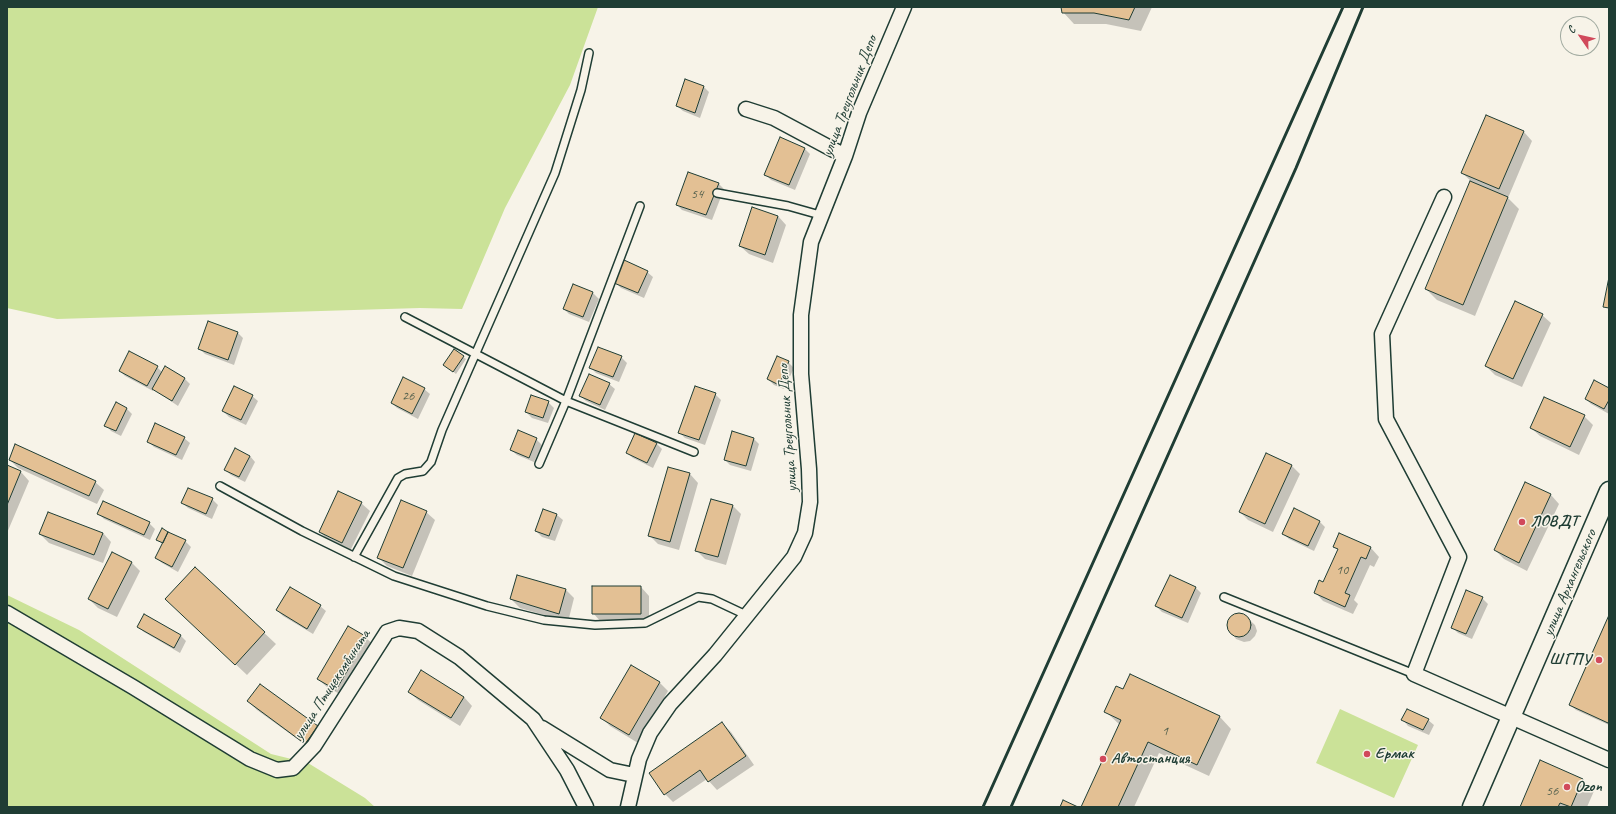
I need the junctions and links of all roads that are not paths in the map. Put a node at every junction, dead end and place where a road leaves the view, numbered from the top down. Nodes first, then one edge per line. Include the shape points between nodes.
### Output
1 (904, 7) edge
2 (589, 53) dead end
3 (746, 109) dead end
4 (845, 156) junction
5 (718, 193) dead end
6 (1444, 197) dead end
7 (640, 206) dead end
8 (820, 215) junction
9 (405, 317) dead end
10 (476, 354) junction
11 (566, 401) junction
12 (694, 452) dead end
13 (539, 464) dead end
14 (220, 486) dead end
15 (1609, 491) edge
16 (354, 557) junction
17 (1224, 597) dead end
18 (7, 613) edge
19 (746, 615) junction
20 (1414, 674) junction
21 (1512, 717) junction
22 (536, 724) junction
23 (1609, 760) edge
24 (634, 775) junction
25 (586, 807) edge
26 (628, 807) edge
27 (1472, 807) edge

1 - 4 street, улица Треугольник Депо via 859,114
2 - 10 lane via 582,90 555,173
3 - 4 street via 774,118
4 - 8 street, улица Треугольник Депо
5 - 8 lane via 788,206
6 - 20 street via 1382,334 1386,419 1460,557
7 - 11 lane
8 - 19 street, улица Треугольник Депо via 811,242 801,315 801,374 810,502 804,533 794,557
9 - 10 lane
10 - 11 lane
10 - 16 lane via 442,430 431,462 423,471 398,478
11 - 12 lane
11 - 13 lane
14 - 16 lane
15 - 21 street, улица Архангельского
16 - 19 lane via 394,576 487,606 544,620 595,625 645,623 698,597 712,599
17 - 20 lane
18 - 22 street, улица Птицекомбината via 250,759 277,770 293,768 314,746 386,632 399,628 418,631 459,657
19 - 24 street, улица Треугольник Депо via 715,655 670,704 650,733
20 - 21 street
21 - 23 street
21 - 27 street, улица Архангельского
22 - 24 street via 610,770
22 - 25 street, улица Птицекомбината via 567,770
24 - 26 street, улица Треугольник Депо

